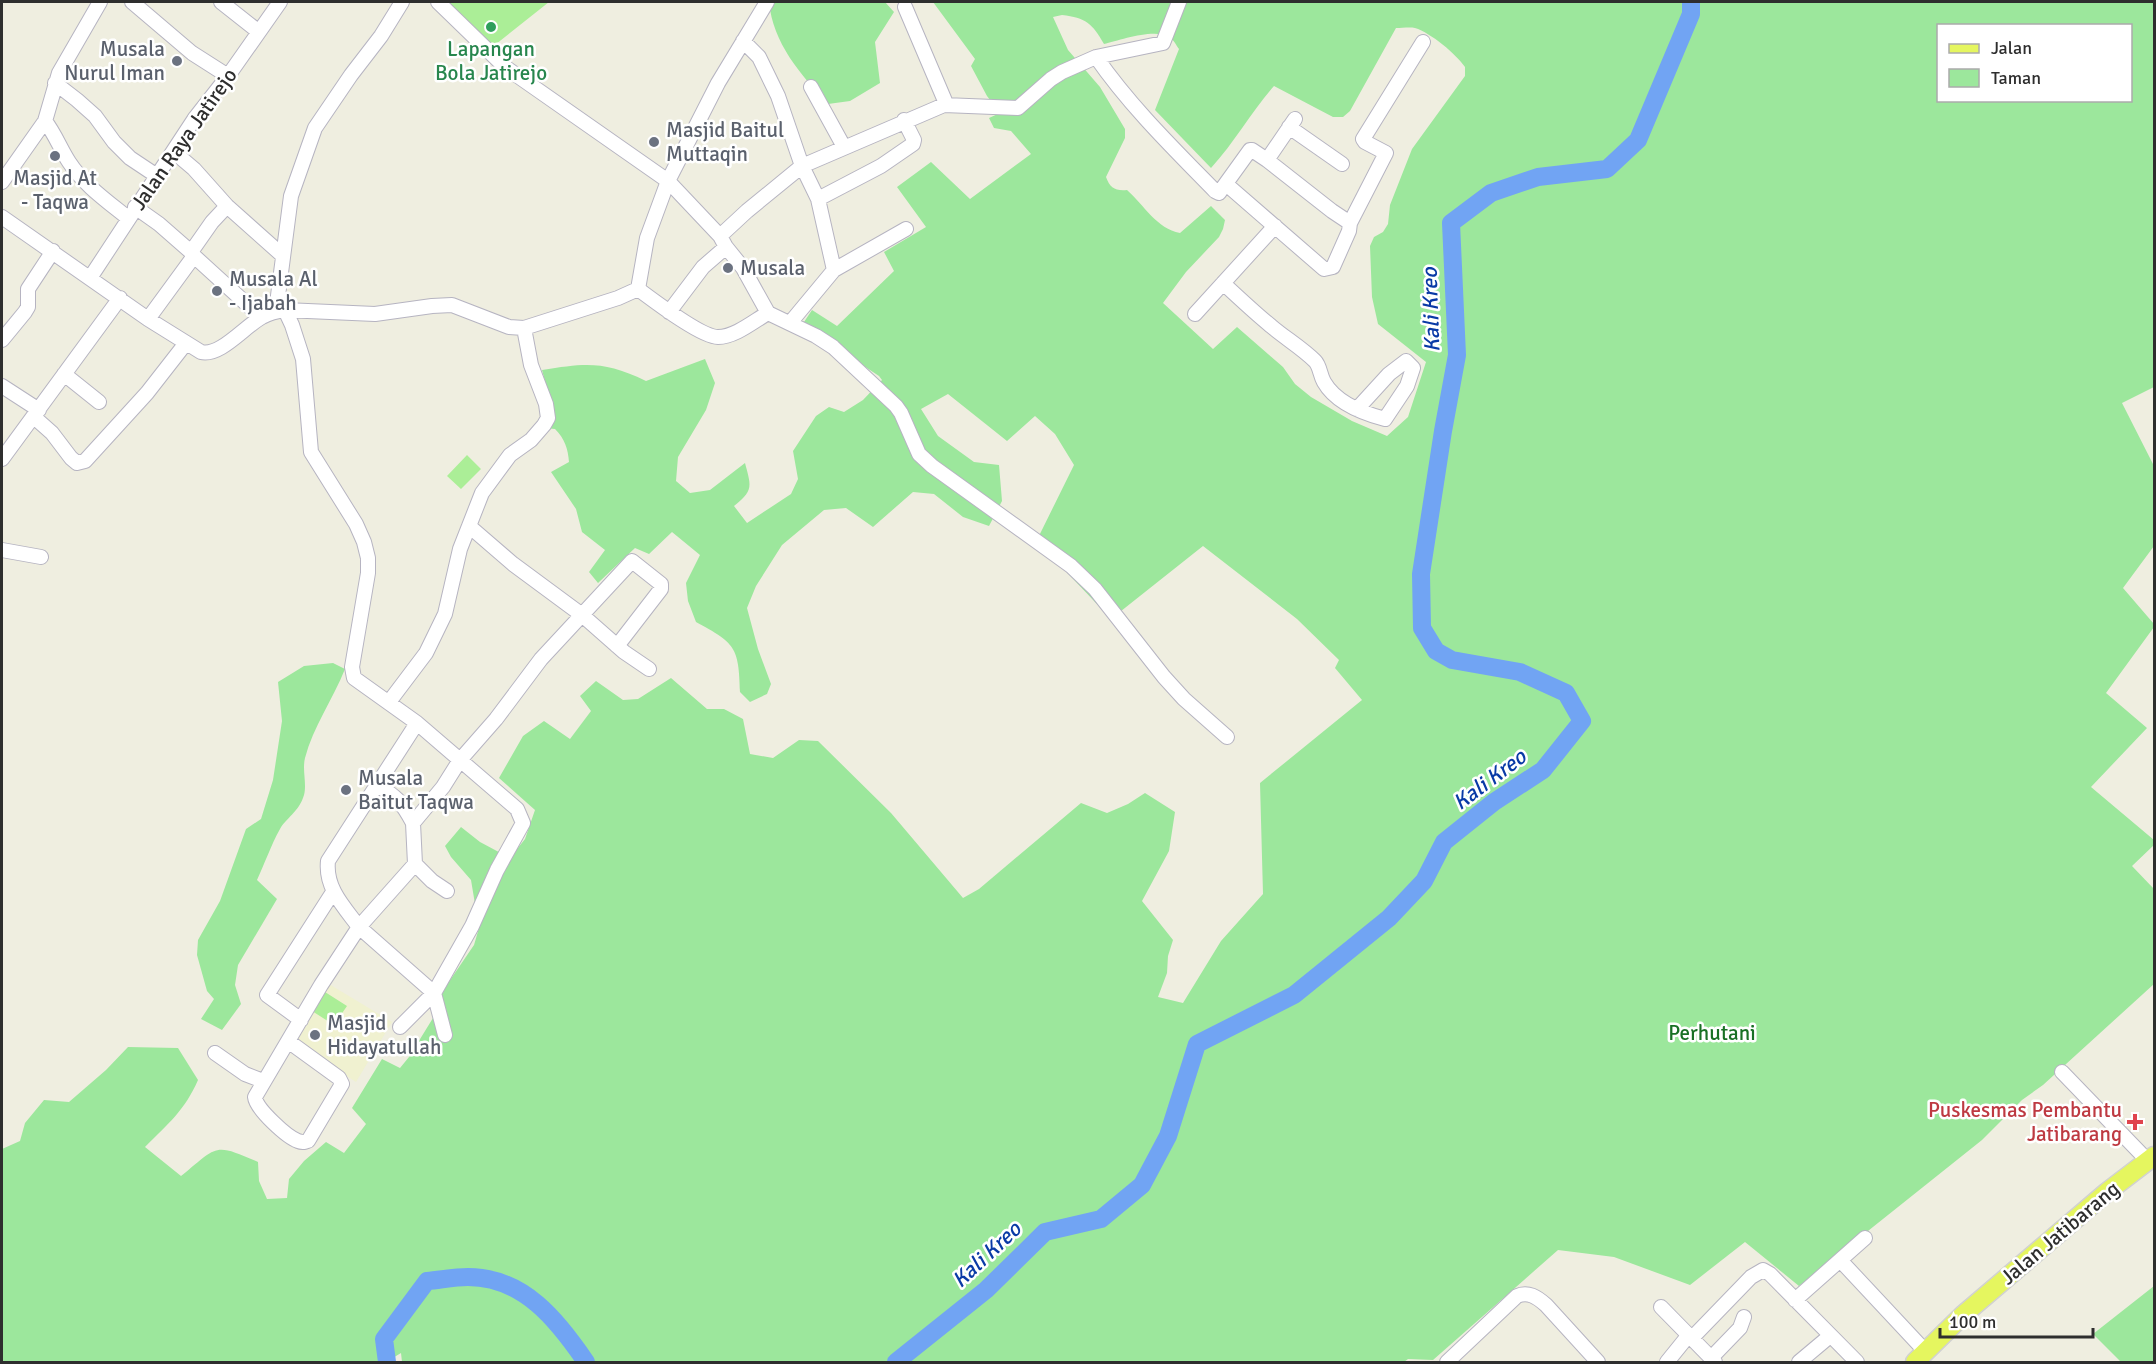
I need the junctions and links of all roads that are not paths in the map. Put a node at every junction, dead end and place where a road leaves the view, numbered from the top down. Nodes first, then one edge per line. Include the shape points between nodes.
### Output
1 (100, 2) edge
2 (132, 2) edge
3 (221, 2) edge
4 (280, 2) edge
5 (402, 2) edge
6 (438, 2) edge
7 (766, 2) edge
8 (1179, 2) edge
9 (905, 7) dead end
10 (259, 32) junction
11 (743, 41) junction
12 (1423, 42) dead end
13 (1096, 57) junction
14 (228, 76) junction
15 (55, 83) junction
16 (811, 87) dead end
17 (944, 105) junction
18 (45, 120) junction
19 (904, 120) junction
20 (844, 147) junction
21 (174, 152) junction
22 (1267, 160) junction
23 (1342, 164) dead end
24 (802, 166) junction
25 (157, 176) junction
26 (668, 181) junction
27 (2, 182) edge
28 (1226, 183) junction
29 (818, 199) junction
30 (226, 206) junction
31 (132, 213) junction
32 (2, 217) edge
33 (1350, 223) junction
34 (1275, 226) junction
35 (906, 229) dead end
36 (723, 242) junction
37 (53, 251) junction
38 (193, 254) junction
39 (282, 255) junction
40 (834, 270) junction
41 (90, 278) junction
42 (1223, 283) junction
43 (638, 289) junction
44 (120, 298) junction
45 (280, 311) junction
46 (669, 312) junction
47 (768, 313) junction
48 (1195, 314) dead end
49 (261, 317) junction
50 (148, 318) junction
51 (790, 323) junction
52 (524, 328) junction
53 (2, 340) edge
54 (186, 343) junction
55 (64, 374) junction
56 (2, 386) edge
57 (99, 402) dead end
58 (1356, 409) dead end
59 (36, 413) junction
60 (2, 459) edge
61 (469, 526) junction
62 (2, 550) edge
63 (41, 557) dead end
64 (582, 615) junction
65 (617, 646) junction
66 (649, 669) dead end
67 (389, 702) junction
68 (417, 723) junction
69 (1227, 737) dead end
70 (460, 760) junction
71 (376, 784) junction
72 (413, 823) junction
73 (415, 864) junction
74 (447, 891) dead end
75 (333, 892) junction
76 (359, 927) junction
77 (434, 993) junction
78 (301, 1020) junction
79 (400, 1027) dead end
80 (445, 1035) dead end
81 (288, 1041) junction
82 (215, 1053) dead end
83 (2062, 1072) dead end
84 (263, 1081) junction
85 (2151, 1158) edge
86 (1865, 1238) dead end
87 (1840, 1260) junction
88 (1795, 1300) junction
89 (1661, 1307) dead end
90 (1744, 1317) dead end
91 (1830, 1336) junction
92 (1690, 1338) junction
93 (1921, 1357) edge
94 (1713, 1360) edge
95 (1593, 1361) edge
96 (1447, 1362) edge
97 (1667, 1362) edge
98 (1799, 1362) edge
99 (1857, 1362) edge

1 - 15 street
2 - 14 street via 175,40
3 - 10 street
4 - 10 street, Jalan Raya Jatirejo
5 - 39 street via 315,128 291,196
6 - 26 street via 505,68
7 - 11 street
8 - 13 street via 1163,43
9 - 17 street
10 - 14 street, Jalan Raya Jatirejo
11 - 24 street via 759,57 778,96
11 - 26 street
12 - 33 street via 1363,139 1386,153
13 - 17 street via 1051,79 1018,108
13 - 28 street via 1143,116 1215,191 1219,193
14 - 21 street, Jalan Raya Jatirejo
15 - 18 street
15 - 25 street via 95,116 130,158
16 - 20 street
17 - 19 street
18 - 27 street
18 - 31 street via 90,187
19 - 20 street
19 - 29 street via 913,144 881,166
20 - 24 street
21 - 25 street, Jalan Raya Jatirejo
21 - 30 street
22 - 23 street via 1292,123
22 - 28 street via 1250,150
22 - 33 street
24 - 29 street
24 - 36 street via 747,211
25 - 31 street, Jalan Raya Jatirejo
26 - 36 street
26 - 43 street via 647,238
28 - 34 street
29 - 40 street
30 - 38 street
30 - 39 street
31 - 38 street via 159,224
31 - 41 street, Jalan Raya Jatirejo
32 - 37 street
33 - 34 street via 1334,267 1324,269
34 - 42 street
35 - 40 street
36 - 46 street
36 - 47 street
37 - 41 street
37 - 53 street via 28,289 28,307
38 - 49 street
38 - 50 street
39 - 45 street
40 - 51 street
41 - 44 street
42 - 48 street
42 - 58 street via 1317,363 1330,391
43 - 46 street
43 - 52 street
44 - 50 street
44 - 55 street
45 - 49 street
45 - 52 street via 375,314 452,306 509,327
45 - 67 street via 292,325 303,359 311,452 356,524 368,558 352,672 354,678
46 - 47 street via 716,337 729,335
47 - 51 street
49 - 54 street via 212,353 201,352
50 - 54 street
51 - 69 street via 833,348 896,406 919,454 932,466 1071,566 1095,589 1184,699
52 - 61 street via 548,418 531,440 510,455 482,493
54 - 59 street via 85,461 77,463 71,458
55 - 57 street
55 - 59 street
56 - 59 street
59 - 60 street
61 - 64 street
61 - 67 street via 445,614 426,653
62 - 63 street
64 - 65 street
64 - 65 street via 630,562 661,584
64 - 70 street via 541,659
65 - 66 street
67 - 68 street
68 - 70 street
68 - 71 street
70 - 72 street
70 - 77 street via 517,809 523,823
71 - 72 street via 402,803
71 - 75 street via 328,861 328,881
72 - 73 street
73 - 74 street
73 - 76 street
75 - 76 street
75 - 78 street via 267,994
76 - 77 street
76 - 78 street
77 - 79 street
77 - 80 street
78 - 81 street
81 - 84 street
81 - 84 street via 341,1081 308,1141 294,1139 259,1108 255,1097
82 - 84 street via 245,1074
83 - 85 street
85 - 93 main road, Jalan Jatibarang via 1963,1315
86 - 87 street
87 - 88 street
87 - 93 street
88 - 91 street
88 - 92 street via 1761,1270
89 - 92 street
90 - 94 street via 1740,1328
91 - 98 street
91 - 99 street
92 - 94 street
92 - 97 street
95 - 96 street via 1546,1305 1524,1294 1517,1296

